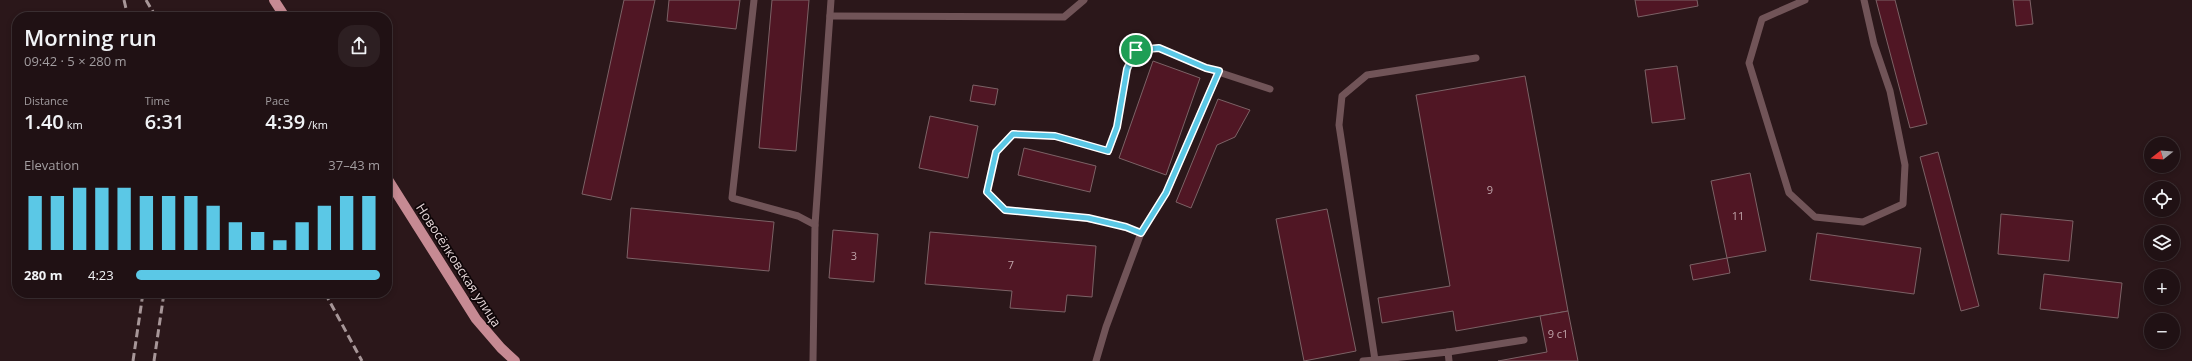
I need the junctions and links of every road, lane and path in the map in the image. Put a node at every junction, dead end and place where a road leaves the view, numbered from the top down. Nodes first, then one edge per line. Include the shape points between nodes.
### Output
1 (274, 0) edge
2 (754, 0) edge
3 (831, 0) edge
4 (1084, 0) edge
5 (1805, 0) edge
6 (1864, 0) edge
7 (282, 12) edge
8 (830, 16) junction
9 (1476, 58) dead end
10 (1219, 71) junction
11 (1270, 89) dead end
12 (392, 186) edge
13 (816, 225) junction
14 (1141, 233) junction
15 (1524, 340) dead end
16 (1448, 352) junction
17 (1375, 360) junction
18 (515, 361) edge
19 (813, 361) edge
20 (1096, 361) edge
21 (1363, 361) edge
22 (1449, 361) edge

1 - 7 main road
2 - 13 lane via 732,198 798,216
3 - 8 lane
4 - 8 lane via 1064,17
5 - 6 lane via 1762,19 1749,63 1789,192 1815,217 1863,222 1903,204 1906,165 1890,91 1874,44
8 - 13 lane
9 - 17 lane via 1367,75 1342,96 1339,126
10 - 11 lane
10 - 14 lane via 1166,193
10 - 14 lane via 1159,48 1136,50 1127,69 1117,127 1108,151 1055,136 1013,134 996,152 987,192 1005,210 1088,218
12 - 18 main road, Новосёлковская улица via 476,319
13 - 19 lane
14 - 20 lane
15 - 16 lane
16 - 17 lane
16 - 22 lane
17 - 21 lane

